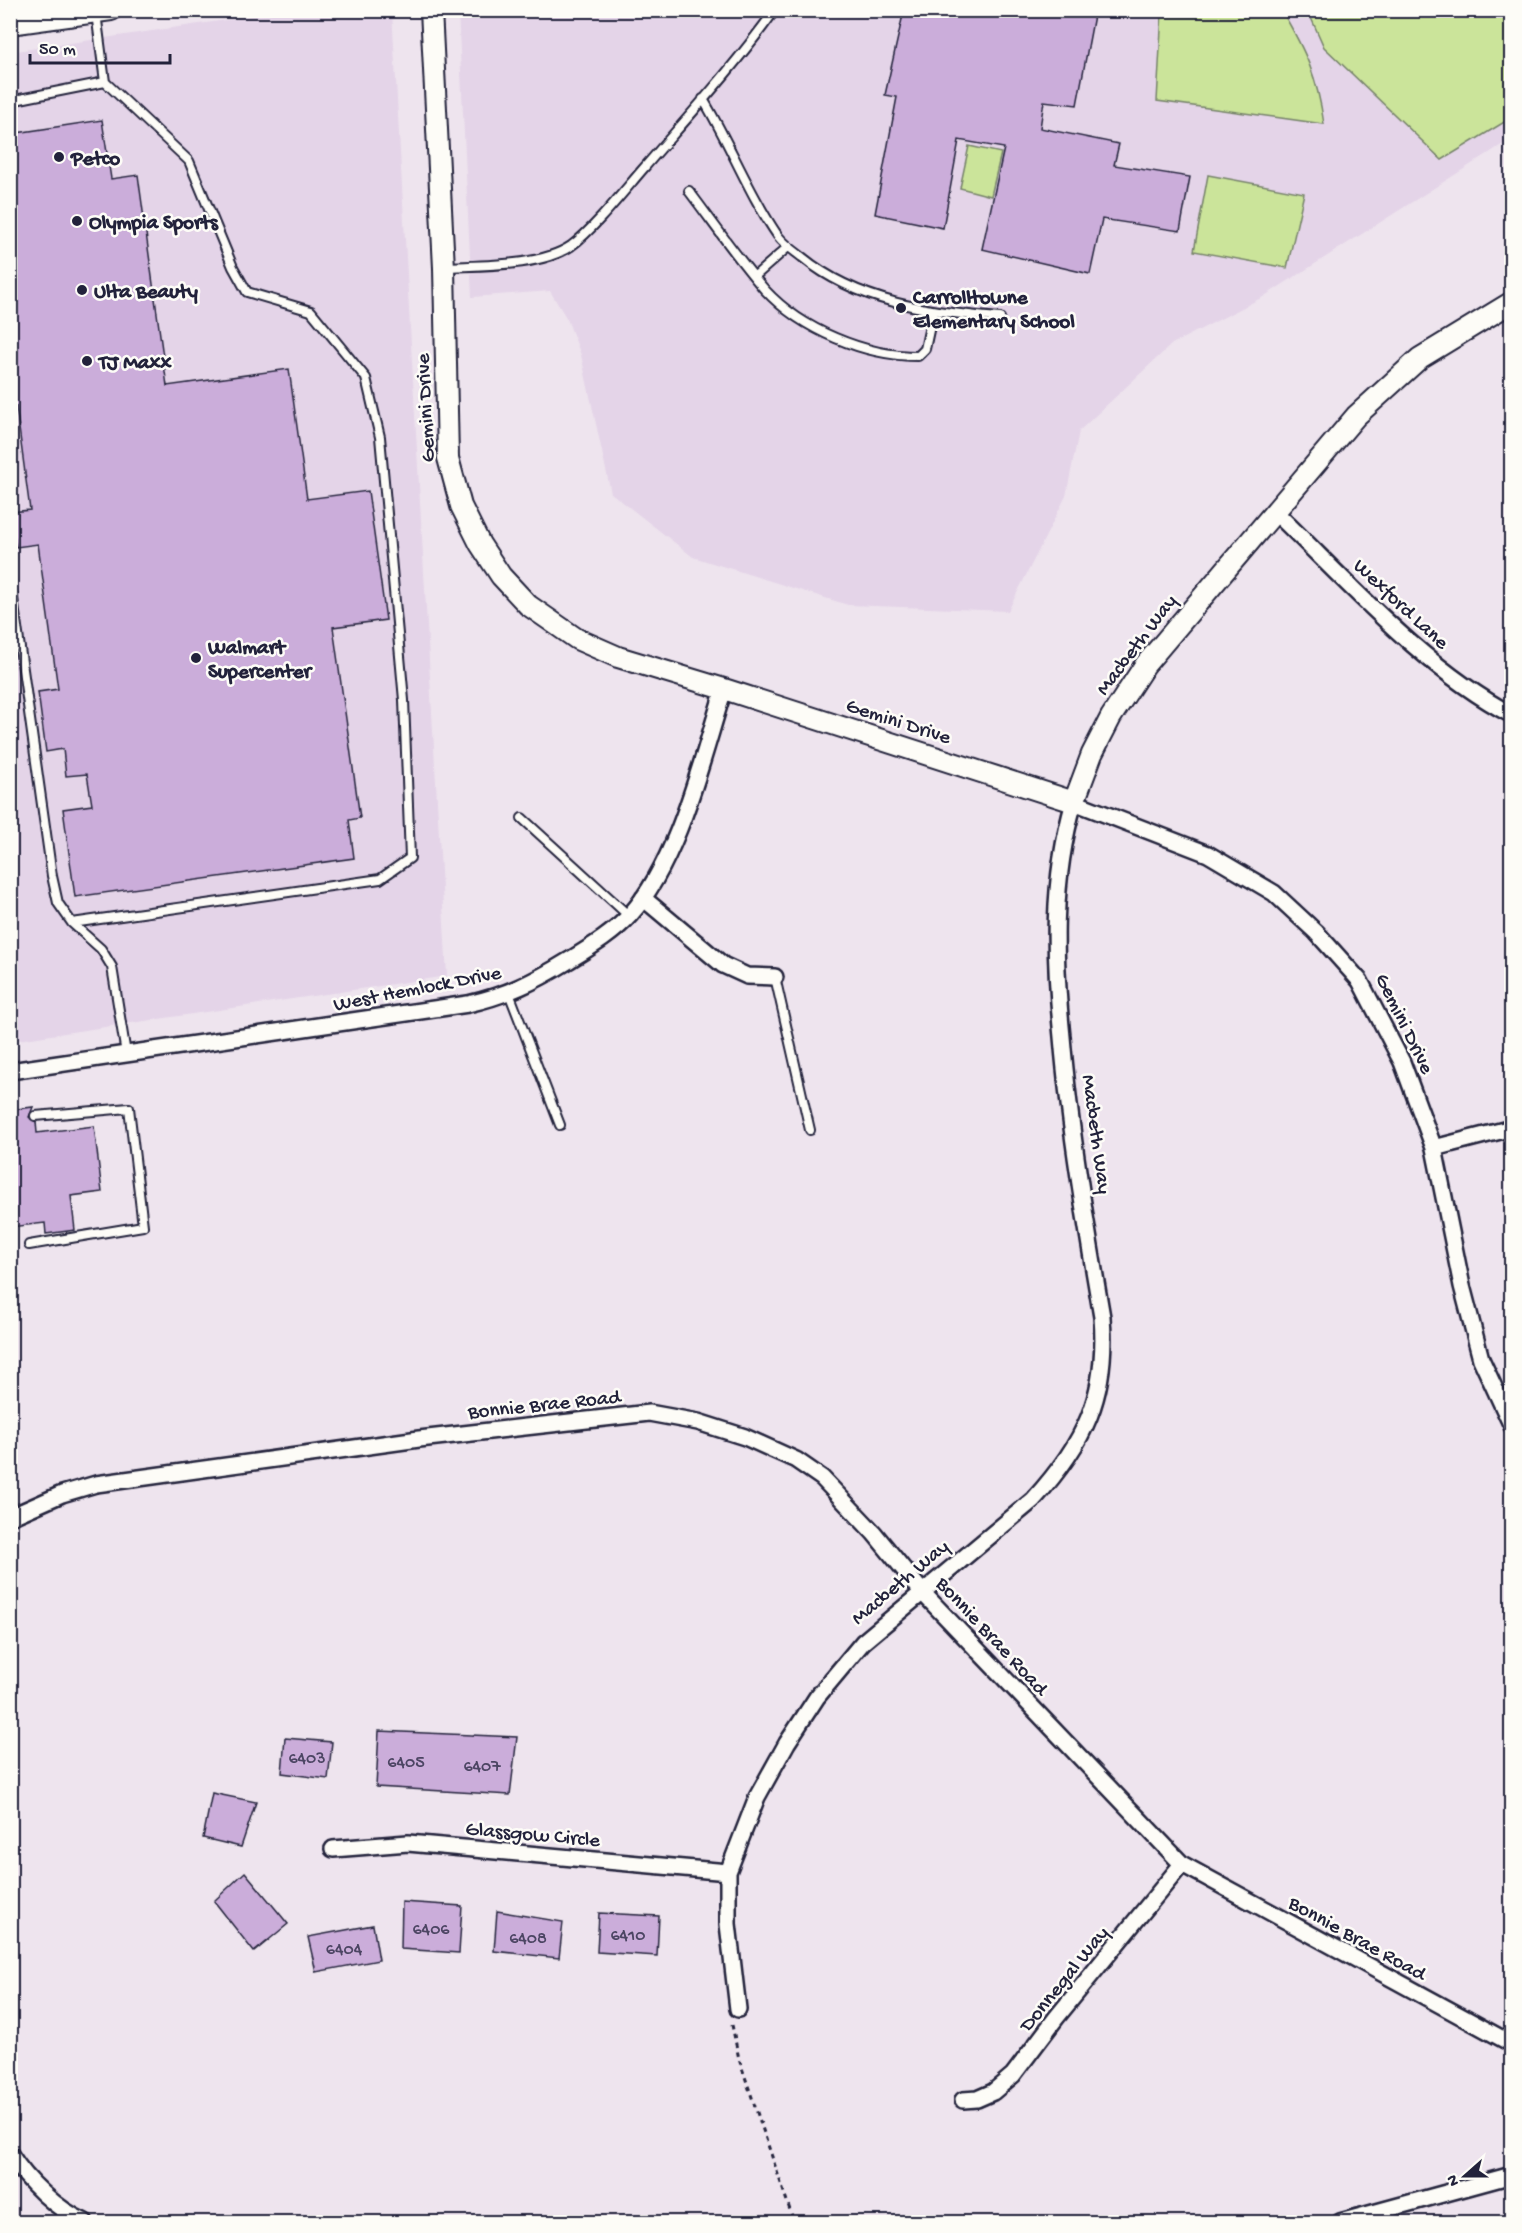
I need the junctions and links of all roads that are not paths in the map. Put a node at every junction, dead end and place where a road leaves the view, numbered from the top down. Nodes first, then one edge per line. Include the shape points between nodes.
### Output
1 (431, 10) edge
2 (775, 10) edge
3 (101, 11) edge
4 (10, 24) edge
5 (105, 82) junction
6 (704, 99) junction
7 (10, 101) edge
8 (689, 191) dead end
9 (788, 247) junction
10 (444, 267) junction
11 (755, 276) junction
12 (1512, 302) edge
13 (933, 312) junction
14 (1000, 318) dead end
15 (1274, 511) junction
16 (10, 577) edge
17 (724, 689) junction
18 (1512, 715) edge
19 (1074, 802) junction
20 (522, 818) dead end
21 (642, 898) junction
22 (629, 916) junction
23 (72, 922) junction
24 (775, 977) joint
25 (509, 993) junction
26 (126, 1054) junction
27 (13, 1070) edge
28 (35, 1116) dead end
29 (560, 1125) dead end
30 (1512, 1128) edge
31 (810, 1130) dead end
32 (1434, 1148) junction
33 (29, 1245) dead end
34 (1512, 1426) edge
35 (10, 1517) edge
36 (923, 1593) junction
37 (333, 1849) dead end
38 (1182, 1864) junction
39 (728, 1872) junction
40 (738, 2009) road end
41 (1512, 2044) edge
42 (963, 2100) dead end
43 (10, 2154) edge
44 (1512, 2175) edge
45 (85, 2223) edge
46 (1340, 2223) edge

1 - 10 street, Gemini Drive
2 - 6 lane
3 - 4 street
3 - 5 lane
5 - 7 lane
5 - 23 lane via 189,161 247,292 311,311 366,378 380,436 404,700 410,858 380,879
6 - 9 lane via 778,237
6 - 10 lane via 571,246 516,262
8 - 11 lane
9 - 11 lane
9 - 13 lane via 827,275 875,298
10 - 17 street, Gemini Drive via 448,458 461,506 501,576 528,605 577,639 618,657
11 - 13 lane via 766,291 832,337 893,355 918,356 925,349
12 - 15 street, Macbeth Way via 1400,374 1356,416
13 - 14 lane
15 - 18 street, Wexford Lane via 1418,649 1473,692
15 - 19 street, Macbeth Way via 1144,665 1101,735
16 - 23 lane via 52,876 58,903
17 - 19 street, Gemini Drive
17 - 21 street, West Hemlock Drive via 668,852
19 - 32 street, Gemini Drive via 1208,854 1274,893 1316,932 1360,981 1402,1062
19 - 36 street, Macbeth Way via 1063,841 1054,918 1068,1108 1105,1350 1097,1398 1084,1433 1057,1474 1033,1500
20 - 22 lane
21 - 22 street, West Hemlock Drive
21 - 24 street via 723,965 747,976
22 - 25 street, West Hemlock Drive via 578,954
23 - 26 lane via 101,949 112,967
24 - 31 lane
25 - 26 street, West Hemlock Drive via 399,1016
25 - 29 lane
26 - 27 street, West Hemlock Drive
28 - 33 lane via 129,1108 143,1226
30 - 32 street
32 - 34 street, Gemini Drive via 1481,1359
35 - 36 street, Bonnie Brae Road via 96,1484 431,1437 649,1413 698,1422 745,1437 809,1468 874,1533
36 - 38 street, Bonnie Brae Road
36 - 39 street, Macbeth Way via 863,1642 817,1697 757,1797
37 - 39 street, Glassgow Circle via 408,1843
38 - 41 street, Bonnie Brae Road
38 - 42 street, Donnegal Way via 1013,2075 993,2092
39 - 40 street, Macbeth Way via 728,1924
43 - 45 street via 43,2193
44 - 46 street

